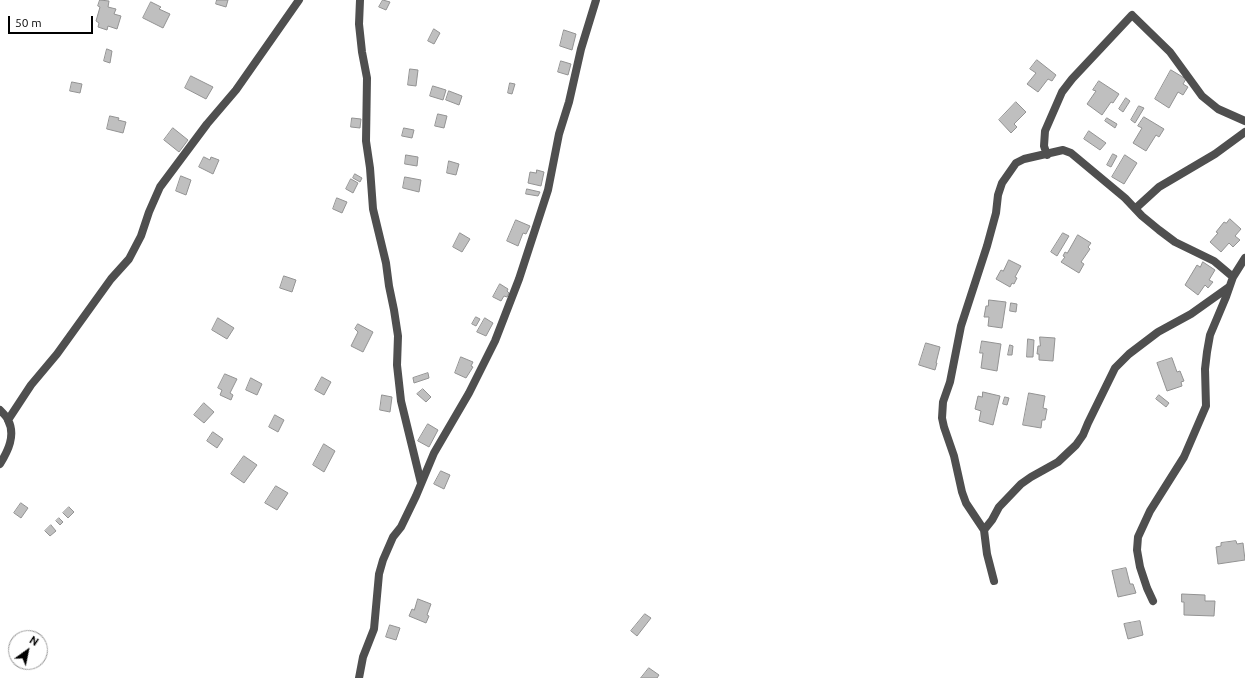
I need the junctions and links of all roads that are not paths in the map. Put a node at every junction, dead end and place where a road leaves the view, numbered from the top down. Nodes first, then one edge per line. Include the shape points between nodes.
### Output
1 (299, 0) edge
2 (360, 0) edge
3 (596, 0) edge
4 (1245, 122) edge
5 (1245, 132) edge
6 (1047, 155) junction
7 (1136, 208) junction
8 (1245, 258) edge
9 (1233, 277) junction
10 (1229, 287) junction
11 (0, 410) edge
12 (8, 420) junction
13 (0, 464) edge
14 (421, 484) junction
15 (984, 530) junction
16 (994, 581) dead end
17 (1153, 600) dead end
18 (359, 678) edge

1 - 12 street via 236,90 160,187 129,259 31,385
2 - 14 street via 358,24 367,78 366,141 373,209 386,263 398,336 397,366 401,401
3 - 14 street via 583,41 548,190 519,279 495,341 434,453
4 - 6 street via 1218,109 1202,96 1170,52 1132,15 1062,92 1045,131 1044,146
5 - 7 street via 1159,187
6 - 7 street via 1063,150 1071,153
6 - 15 street via 1016,163 1002,183 987,246 961,326 950,382 943,402 942,418 962,492 966,503
7 - 9 street via 1149,222 1175,242 1214,261
8 - 9 street
9 - 10 street
10 - 15 street via 1191,314 1158,332 1122,361 1115,368 1076,445 1058,462 1021,484
10 - 17 street via 1210,335 1205,369 1206,406 1184,457 1150,511 1138,537 1140,567
11 - 12 street
12 - 13 street via 12,435 11,443
14 - 18 street via 383,560 379,574 374,629 363,657
15 - 16 street

